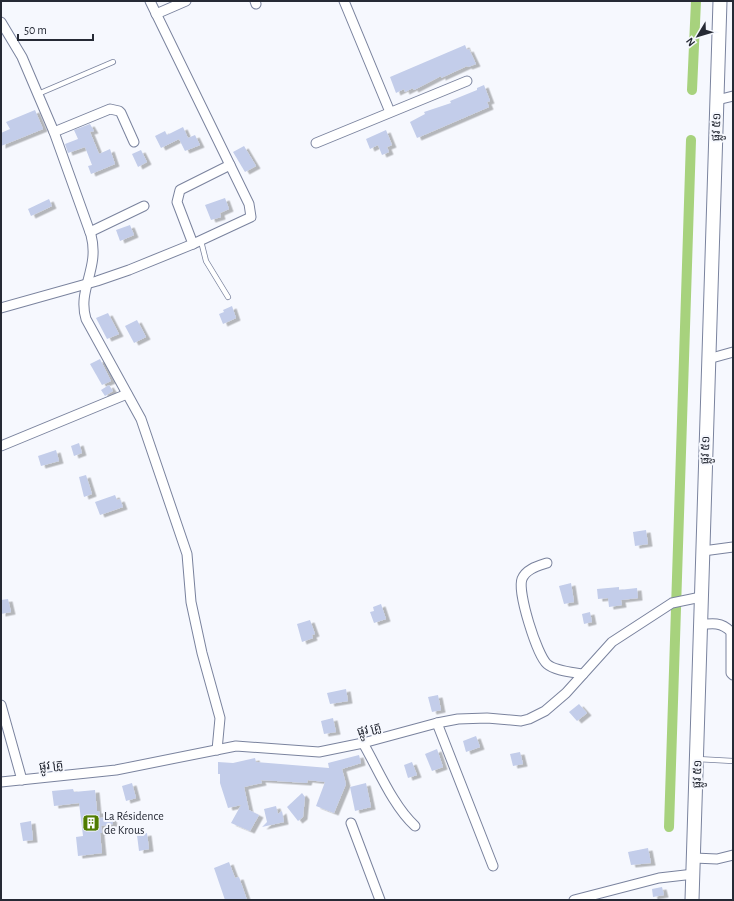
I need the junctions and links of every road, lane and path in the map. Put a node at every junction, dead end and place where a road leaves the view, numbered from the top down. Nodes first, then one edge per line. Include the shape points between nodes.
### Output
1 (150, 1) edge
2 (186, 1) edge
3 (344, 1) edge
4 (720, 1) edge
5 (156, 14) junction
6 (1, 22) edge
7 (114, 62) dead end
8 (467, 81) dead end
9 (38, 94) junction
10 (733, 96) edge
11 (717, 100) junction
12 (390, 112) junction
13 (54, 132) junction
14 (134, 142) dead end
15 (316, 143) dead end
16 (230, 166) junction
17 (144, 206) dead end
18 (90, 232) junction
19 (197, 243) junction
20 (88, 284) junction
21 (228, 297) dead end
22 (1, 308) edge
23 (733, 352) edge
24 (708, 358) junction
25 (127, 394) junction
26 (1, 446) edge
27 (733, 546) edge
28 (703, 551) junction
29 (547, 563) dead end
30 (696, 597) junction
31 (700, 625) junction
32 (582, 674) junction
33 (733, 675) edge
34 (1, 705) edge
35 (437, 723) junction
36 (363, 743) junction
37 (217, 750) junction
38 (698, 759) junction
39 (733, 761) edge
40 (22, 780) junction
41 (1, 782) edge
42 (351, 823) dead end
43 (415, 826) dead end
44 (733, 855) edge
45 (700, 858) junction
46 (493, 866) dead end
47 (694, 874) junction
48 (380, 900) edge
49 (574, 900) edge
50 (692, 900) edge

1 - 5 street
2 - 5 street
3 - 12 street
4 - 11 main road, ផ្លូវ ៥១
5 - 16 street
6 - 9 street via 22,57
7 - 9 lane
8 - 12 street
9 - 13 street
10 - 11 street
11 - 24 main road, ផ្លូវ ៥១
12 - 15 street
13 - 14 street via 110,110 116,110 121,113
13 - 18 street
16 - 19 street via 180,190 177,202
16 - 19 street via 249,204 251,217
17 - 18 street
18 - 20 street via 94,250
19 - 20 street
19 - 21 lane
20 - 22 street
20 - 25 street via 83,303 86,318
23 - 24 street
24 - 28 main road, ផ្លូវ ៥១
25 - 26 street
25 - 37 street via 140,419 186,554 191,602 220,718
27 - 28 street
28 - 30 main road, ផ្លូវ ៥១
29 - 32 street via 526,572 522,580 521,590 536,642 550,666
30 - 31 main road, ផ្លូវ ៥១
30 - 32 street, ផ្លូវ គ្រូ via 672,603 612,642
31 - 33 street via 719,624 731,632
31 - 38 main road, ផ្លូវ ៥១
32 - 35 street, ផ្លូវ គ្រូ via 555,704 529,719 512,721 473,718
34 - 40 street
35 - 36 street, ផ្លូវ គ្រូ
35 - 46 street
36 - 37 street, ផ្លូវ គ្រូ via 319,752 245,745
36 - 43 street via 399,807
37 - 40 street, ផ្លូវ គ្រូ via 116,770
38 - 39 lane
38 - 45 main road, ផ្លូវ ៥១
40 - 41 street, ផ្លូវ គ្រូ
42 - 48 street
44 - 45 street via 717,859
45 - 47 main road, ផ្លូវ ៥១
47 - 49 street via 659,878
47 - 50 main road, ផ្លូវ ៥១

